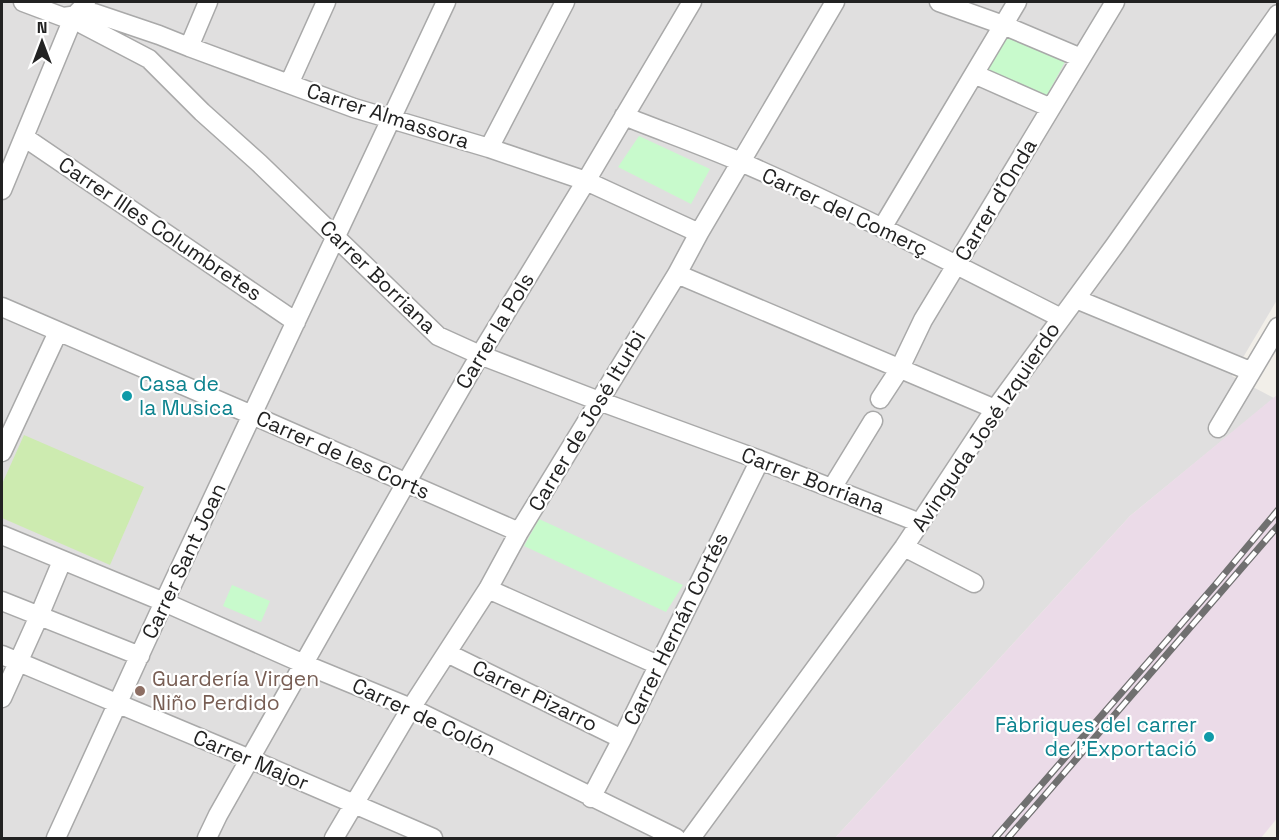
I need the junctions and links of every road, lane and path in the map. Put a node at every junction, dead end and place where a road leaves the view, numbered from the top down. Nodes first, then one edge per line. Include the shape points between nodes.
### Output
1 (23, 2) edge
2 (86, 2) edge
3 (208, 2) edge
4 (326, 2) edge
5 (446, 2) edge
6 (564, 2) edge
7 (692, 2) edge
8 (835, 2) edge
9 (939, 2) edge
10 (1017, 2) edge
11 (1115, 2) edge
12 (1278, 14) edge
13 (74, 16) junction
14 (1003, 25) junction
15 (159, 35) junction
16 (189, 47) junction
17 (1081, 58) junction
18 (149, 59) junction
19 (974, 74) junction
20 (289, 84) junction
21 (1051, 108) junction
22 (624, 116) junction
23 (391, 119) junction
24 (24, 136) junction
25 (489, 148) junction
26 (741, 163) junction
27 (586, 182) junction
28 (2, 190) edge
29 (882, 228) junction
30 (699, 233) junction
31 (336, 238) junction
32 (957, 265) junction
33 (677, 274) junction
34 (1076, 299) junction
35 (2, 308) edge
36 (1060, 318) junction
37 (296, 322) junction
38 (1278, 327) edge
39 (58, 332) junction
40 (480, 355) junction
41 (899, 370) junction
42 (1250, 371) junction
43 (880, 399) dead end
44 (599, 400) junction
45 (995, 409) junction
46 (252, 415) junction
47 (873, 421) dead end
48 (1218, 428) dead end
49 (2, 452) edge
50 (760, 460) junction
51 (406, 483) junction
52 (832, 488) junction
53 (920, 523) junction
54 (519, 532) junction
55 (2, 535) edge
56 (904, 547) junction
57 (62, 561) junction
58 (974, 583) dead end
59 (488, 590) junction
60 (2, 601) edge
61 (164, 602) junction
62 (39, 616) junction
63 (447, 653) junction
64 (140, 656) junction
65 (10, 658) edge
66 (304, 664) junction
67 (658, 665) junction
68 (2, 698) edge
69 (118, 704) junction
70 (411, 708) junction
71 (622, 739) junction
72 (250, 759) junction
73 (591, 798) junction
74 (354, 804) junction
75 (56, 838) edge
76 (207, 838) edge
77 (334, 838) edge
78 (433, 838) edge
79 (676, 838) edge
80 (691, 838) edge

1 - 13 street, Carrer Borriana via 63,17
2 - 13 street
3 - 16 street
4 - 20 street
5 - 23 street, Carrer Sant Joan
6 - 25 street
7 - 22 street, Carrer la Pols
8 - 26 street, Carrer de José Iturbi
9 - 14 street
10 - 14 street
11 - 17 street, Carrer d'Onda
12 - 34 street, Avinguda José Izquierdo
13 - 15 street, Carrer Almassora via 94,13
13 - 18 street, Carrer Borriana via 84,26
13 - 24 street
14 - 17 street
14 - 19 street
15 - 16 street, Carrer Almassora
15 - 18 street
16 - 20 street, Carrer Almassora
17 - 21 street, Carrer d'Onda
18 - 31 street, Carrer Borriana
19 - 21 street
19 - 29 street
20 - 23 street, Carrer Almassora
21 - 32 street, Carrer d'Onda
22 - 26 street, Carrer del Comerç
22 - 27 street, Carrer la Pols
23 - 25 street, Carrer Almassora
23 - 31 street, Carrer Sant Joan
24 - 28 street
24 - 37 street, Carrer Illes Columbretes
25 - 27 street, Carrer Almassora
26 - 29 street, Carrer del Comerç
26 - 30 street, Carrer de José Iturbi
27 - 30 street, Carrer Almassora
27 - 40 street, Carrer la Pols
29 - 32 street, Carrer del Comerç
30 - 33 street, Carrer de José Iturbi
31 - 37 street, Carrer Sant Joan
31 - 40 street, Carrer Borriana via 438,336
32 - 36 street, Carrer del Comerç
32 - 41 street, Carrer d'Onda
33 - 41 street
33 - 44 street, Carrer de José Iturbi
34 - 36 street, Avinguda José Izquierdo
34 - 42 street
35 - 39 street, Carrer de les Corts
36 - 45 street, Avinguda José Izquierdo
37 - 46 street, Carrer Sant Joan
38 - 42 street
39 - 46 street, Carrer de les Corts
39 - 49 street
40 - 44 street, Carrer Borriana
40 - 51 street, Carrer la Pols
41 - 43 street, Carrer d'Onda
41 - 45 street
42 - 48 street
44 - 50 street, Carrer Borriana
44 - 54 street, Carrer de José Iturbi
45 - 53 street, Avinguda José Izquierdo
46 - 51 street, Carrer de les Corts
46 - 61 street, Carrer Sant Joan
47 - 52 street
50 - 52 street, Carrer Borriana
50 - 67 street, Carrer Hernán Cortés
51 - 54 street, Carrer de les Corts
51 - 66 street, Carrer la Pols
52 - 53 street, Carrer Borriana
53 - 56 street, Avinguda José Izquierdo
54 - 59 street, Carrer de José Iturbi
55 - 57 street, Carrer de Colón
56 - 58 street
56 - 80 street, Avinguda José Izquierdo
57 - 61 street, Carrer de Colón
57 - 62 street
59 - 63 street, Carrer de José Iturbi
59 - 67 street
60 - 62 street
61 - 64 street, Carrer Sant Joan
61 - 66 street, Carrer de Colón
62 - 64 street
62 - 65 street
63 - 70 street, Carrer de José Iturbi
63 - 71 street, Carrer Pizarro
64 - 69 street, Carrer Sant Joan
65 - 68 street
65 - 69 street, Carrer Major
66 - 70 street, Carrer de Colón
66 - 72 street, Carrer la Pols
67 - 71 street, Carrer Hernán Cortés
69 - 72 street, Carrer Major
69 - 75 street, Carrer Sant Joan
70 - 73 street, Carrer de Colón
70 - 74 street, Carrer de José Iturbi
71 - 73 street, Carrer Hernán Cortés
72 - 74 street, Carrer Major
72 - 76 street, Carrer la Pols
73 - 79 street, Carrer de Colón
74 - 77 street, Carrer de José Iturbi
74 - 78 street, Carrer Major

